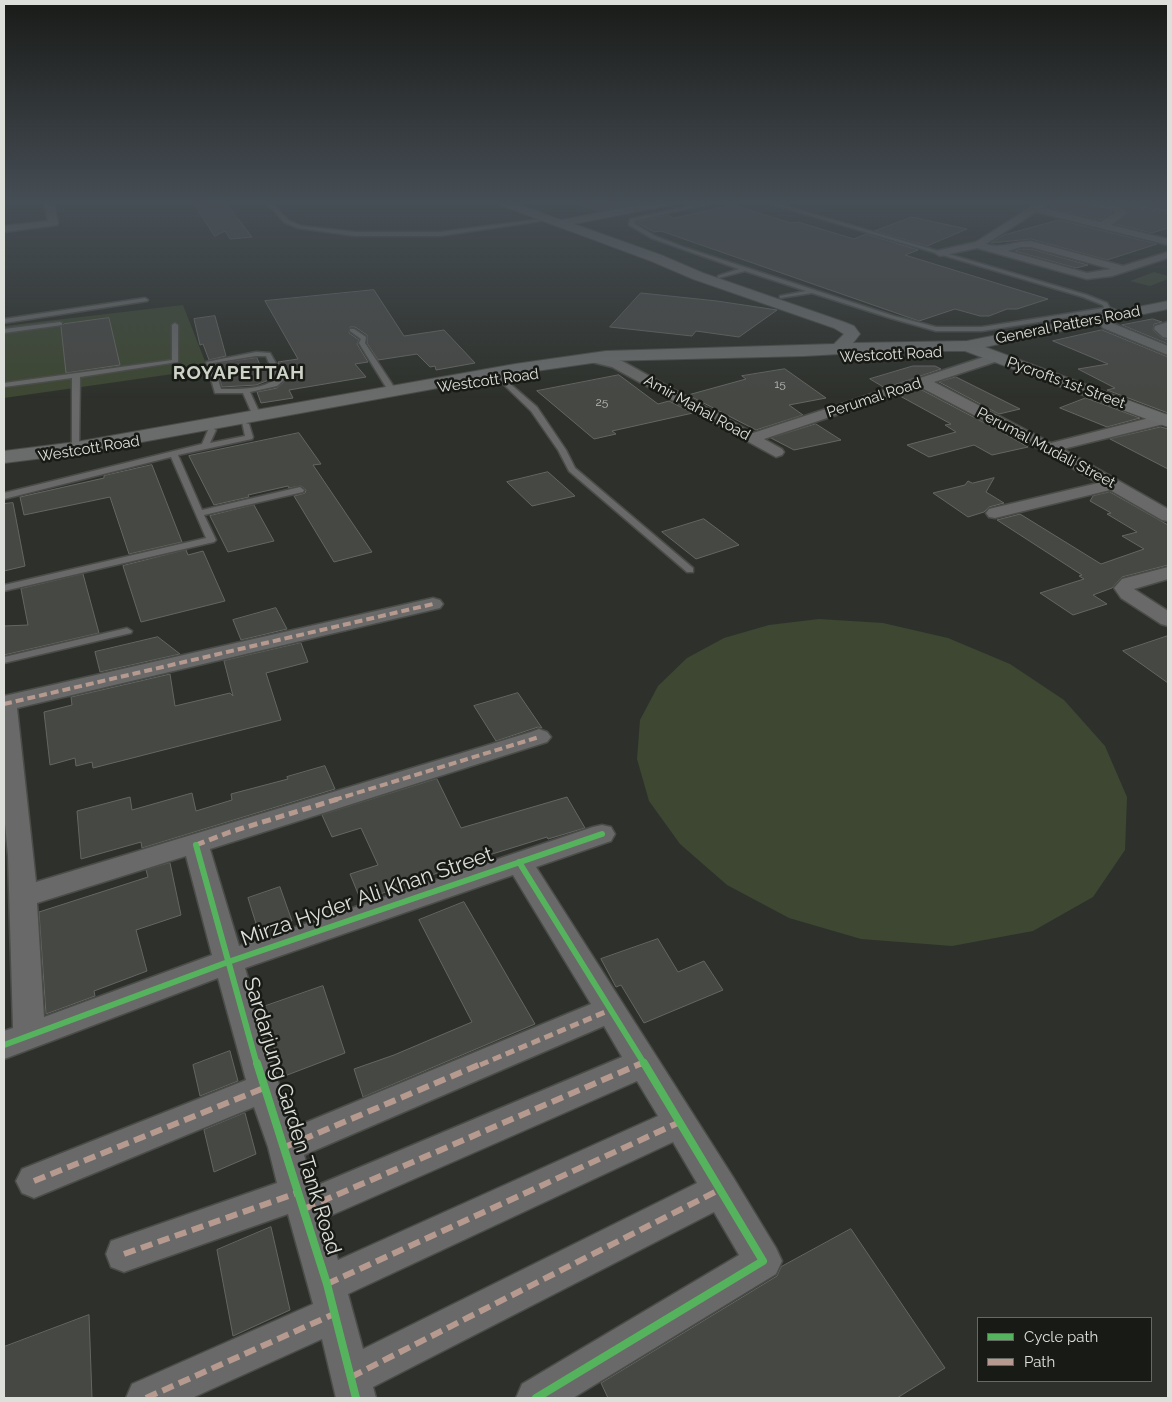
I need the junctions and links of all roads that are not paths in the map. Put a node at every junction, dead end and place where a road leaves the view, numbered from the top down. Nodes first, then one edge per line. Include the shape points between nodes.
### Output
1 (677, 267) edge
2 (692, 267) edge
3 (739, 267) edge
4 (989, 267) edge
5 (1051, 267) edge
6 (1118, 267) edge
7 (1129, 267) edge
8 (1158, 267) edge
9 (744, 269) junction
10 (1124, 269) junction
11 (1164, 269) dead end
12 (720, 277) junction
13 (812, 292) junction
14 (782, 297) junction
15 (145, 300) dead end
16 (1168, 305) edge
17 (1168, 312) edge
18 (1124, 314) junction
19 (1108, 317) junction
20 (4, 321) edge
21 (60, 324) dead end
22 (175, 325) dead end
23 (1168, 326) edge
24 (352, 330) dead end
25 (4, 331) edge
26 (1168, 334) edge
27 (840, 348) junction
28 (972, 348) junction
29 (895, 350) junction
30 (1168, 351) edge
31 (592, 358) junction
32 (996, 358) junction
33 (618, 364) junction
34 (76, 376) junction
35 (499, 377) junction
36 (922, 382) junction
37 (4, 385) edge
38 (392, 390) junction
39 (246, 391) junction
40 (251, 420) junction
41 (1167, 420) edge
42 (208, 438) junction
43 (752, 438) junction
44 (76, 448) junction
45 (1048, 448) junction
46 (776, 452) dead end
47 (174, 455) junction
48 (4, 457) edge
49 (4, 462) edge
50 (1114, 484) junction
51 (300, 490) dead end
52 (4, 496) edge
53 (200, 513) junction
54 (995, 513) dead end
55 (1168, 516) edge
56 (690, 570) dead end
57 (1168, 573) edge
58 (4, 588) edge
59 (434, 604) dead end
60 (1168, 620) edge
61 (127, 631) dead end
62 (4, 660) edge
63 (4, 704) edge
64 (539, 737) dead end
65 (602, 834) dead end
66 (196, 845) junction
67 (13, 858) edge
68 (519, 862) junction
69 (22, 897) junction
70 (228, 962) junction
71 (610, 1010) junction
72 (16, 1040) edge
73 (643, 1063) junction
74 (264, 1088) junction
75 (680, 1122) junction
76 (285, 1147) junction
77 (34, 1181) dead end
78 (721, 1189) junction
79 (300, 1201) junction
80 (124, 1254) dead end
81 (331, 1299) junction
82 (354, 1388) edge
83 (146, 1398) edge
84 (536, 1398) edge

1 - 27 main road via 839,324 852,334
2 - 12 main road
3 - 9 lane
4 - 19 lane via 1105,304
5 - 10 street via 1079,275 1103,275
6 - 10 street
7 - 10 street
8 - 11 street
9 - 12 lane
9 - 13 lane
12 - 14 main road
13 - 14 lane
13 - 19 lane via 936,329 982,329
14 - 29 main road via 873,329
15 - 20 lane
16 - 18 main road, General Patters Road
17 - 19 main road, General Patters Road
18 - 19 lane
18 - 28 main road, General Patters Road
19 - 28 main road, General Patters Road
19 - 30 street
21 - 25 lane
22 - 34 lane via 175,362
23 - 26 street via 1160,329
24 - 38 lane via 364,338 362,343
27 - 29 main road, Westcott Road
27 - 31 main road, Westcott Road
28 - 29 main road, Westcott Road
28 - 32 main road, Pycrofts 1st Street
29 - 33 main road, Westcott Road via 862,357
31 - 33 street, Amir Mahal Road
31 - 38 main road, Westcott Road
32 - 36 street, Perumal Road
32 - 41 main road, Pycrofts 1st Street
33 - 35 main road, Westcott Road
33 - 43 street, Amir Mahal Road
34 - 37 lane
34 - 44 lane
35 - 40 main road, Westcott Road
35 - 56 lane via 534,409 572,470
36 - 43 street, Perumal Road
36 - 45 street, Perumal Mudali Street
38 - 40 main road, Westcott Road
39 - 39 lane via 280,380 268,354 209,362 218,391
39 - 40 lane
40 - 42 main road, Westcott Road
40 - 44 main road, Westcott Road
41 - 45 street
42 - 47 lane
42 - 49 main road, Westcott Road
43 - 46 street, Amir Mahal Road
44 - 48 main road, Westcott Road
45 - 50 street, Perumal Mudali Street
47 - 52 lane
47 - 53 lane
50 - 54 street
50 - 55 street, Perumal Mudali Street
51 - 53 lane
53 - 58 lane via 212,540
57 - 60 street via 1129,583 1124,588
59 - 63 street
61 - 62 lane
63 - 67 street
64 - 66 street
65 - 68 street, Mirza Hyder Ali Khan Street
66 - 69 street
66 - 70 street, Sardarjung Garden Tank Road
67 - 69 street
68 - 70 street, Mirza Hyder Ali Khan Street
68 - 71 street
69 - 72 street
70 - 72 street, Mirza Hyder Ali Khan Street
70 - 74 street, Sardarjung Garden Tank Road
71 - 73 street
71 - 76 street
73 - 75 street
73 - 79 street
74 - 76 street, Sardarjung Garden Tank Road
74 - 77 street
75 - 78 street
75 - 81 street
76 - 79 street, Sardarjung Garden Tank Road
78 - 82 street
78 - 84 street via 764,1261
79 - 80 street
79 - 81 street, Sardarjung Garden Tank Road
81 - 82 street, Sardarjung Garden Tank Road
81 - 83 street

